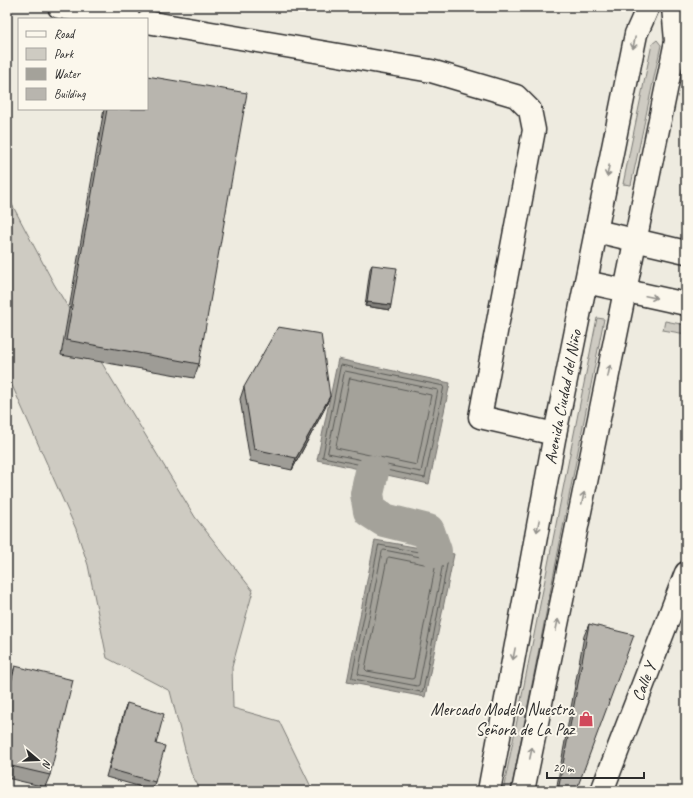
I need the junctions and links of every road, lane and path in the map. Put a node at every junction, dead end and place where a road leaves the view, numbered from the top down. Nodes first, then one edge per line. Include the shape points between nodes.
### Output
1 (59, 7) edge
2 (648, 7) edge
3 (673, 7) edge
4 (123, 18) edge
5 (148, 22) edge
6 (596, 231) junction
7 (636, 239) junction
8 (686, 252) edge
9 (586, 282) junction
10 (625, 291) junction
11 (686, 304) edge
12 (555, 434) junction
13 (686, 573) edge
14 (489, 791) edge
15 (523, 791) edge
16 (602, 791) edge

1 - 4 main road
2 -> 6 main road, Avenida Ciudad del Niño via 636,34
3 - 7 main road via 676,41
5 - 12 main road via 431,71 516,96 530,110 534,130 480,417
6 - 7 main road
6 - 9 main road, Avenida Ciudad del Niño
7 - 8 main road
7 - 10 main road
9 - 10 main road
9 - 12 main road, Avenida Ciudad del Niño
10 -> 11 main road
15 -> 10 main road
12 -> 14 main road, Avenida Ciudad del Niño
13 - 16 main road, Calle Y

